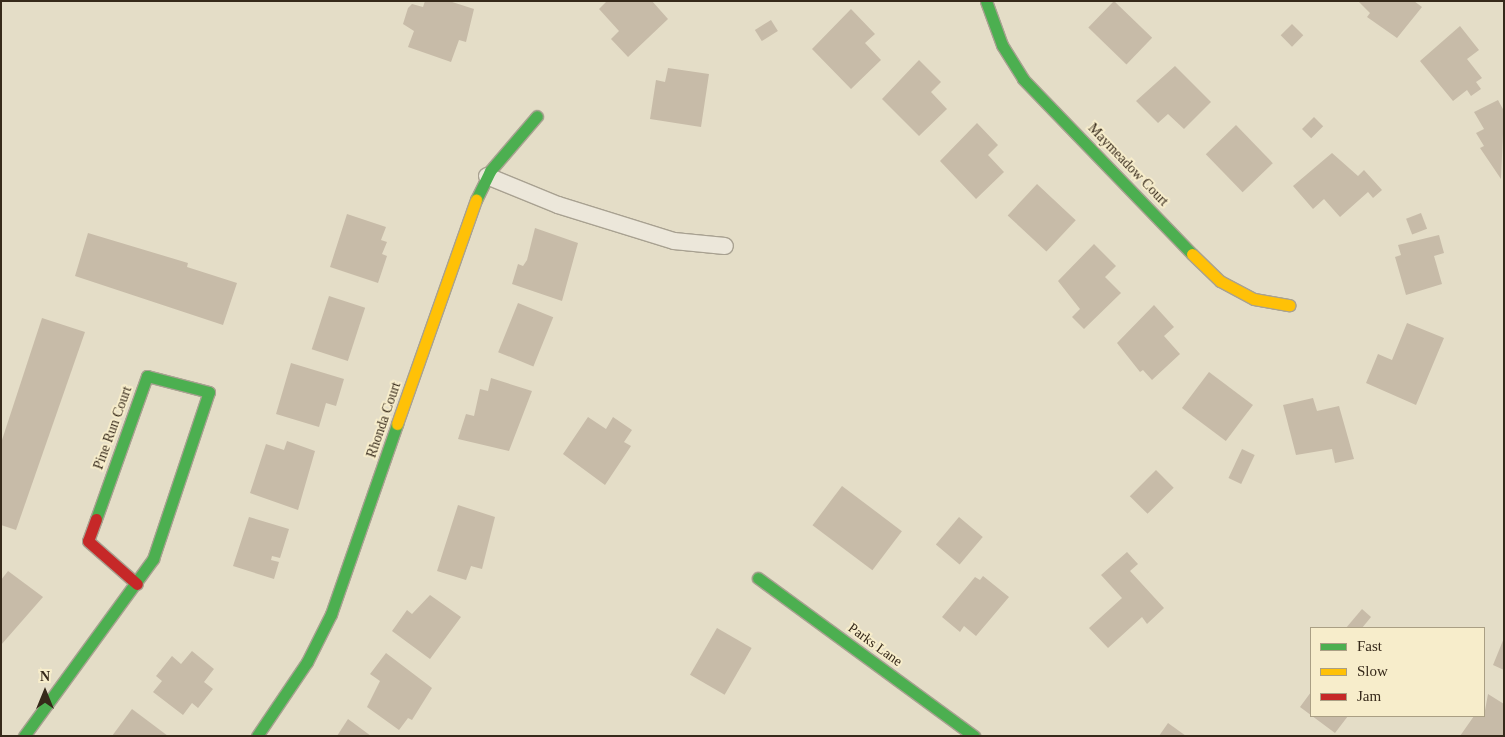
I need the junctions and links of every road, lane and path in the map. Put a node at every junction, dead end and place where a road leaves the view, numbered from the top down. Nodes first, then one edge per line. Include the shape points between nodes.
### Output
1 (986, 1) edge
2 (538, 116) dead end
3 (487, 176) junction
4 (725, 246) dead end
5 (1289, 305) dead end
6 (758, 578) dead end
7 (137, 584) junction
8 (24, 736) edge
9 (257, 736) edge
10 (974, 736) edge

1 - 5 street, Maymeadow Court via 1002,45 1023,79 1196,258 1220,280 1254,299
2 - 3 street, Rhonda Court
3 - 4 lane via 558,205 674,241
3 - 9 street, Rhonda Court via 331,614 307,662
6 - 10 street, Parks Lane
7 - 7 street, Pine Run Court via 166,531 208,392 148,376 88,541
7 - 8 street, Pine Run Court

